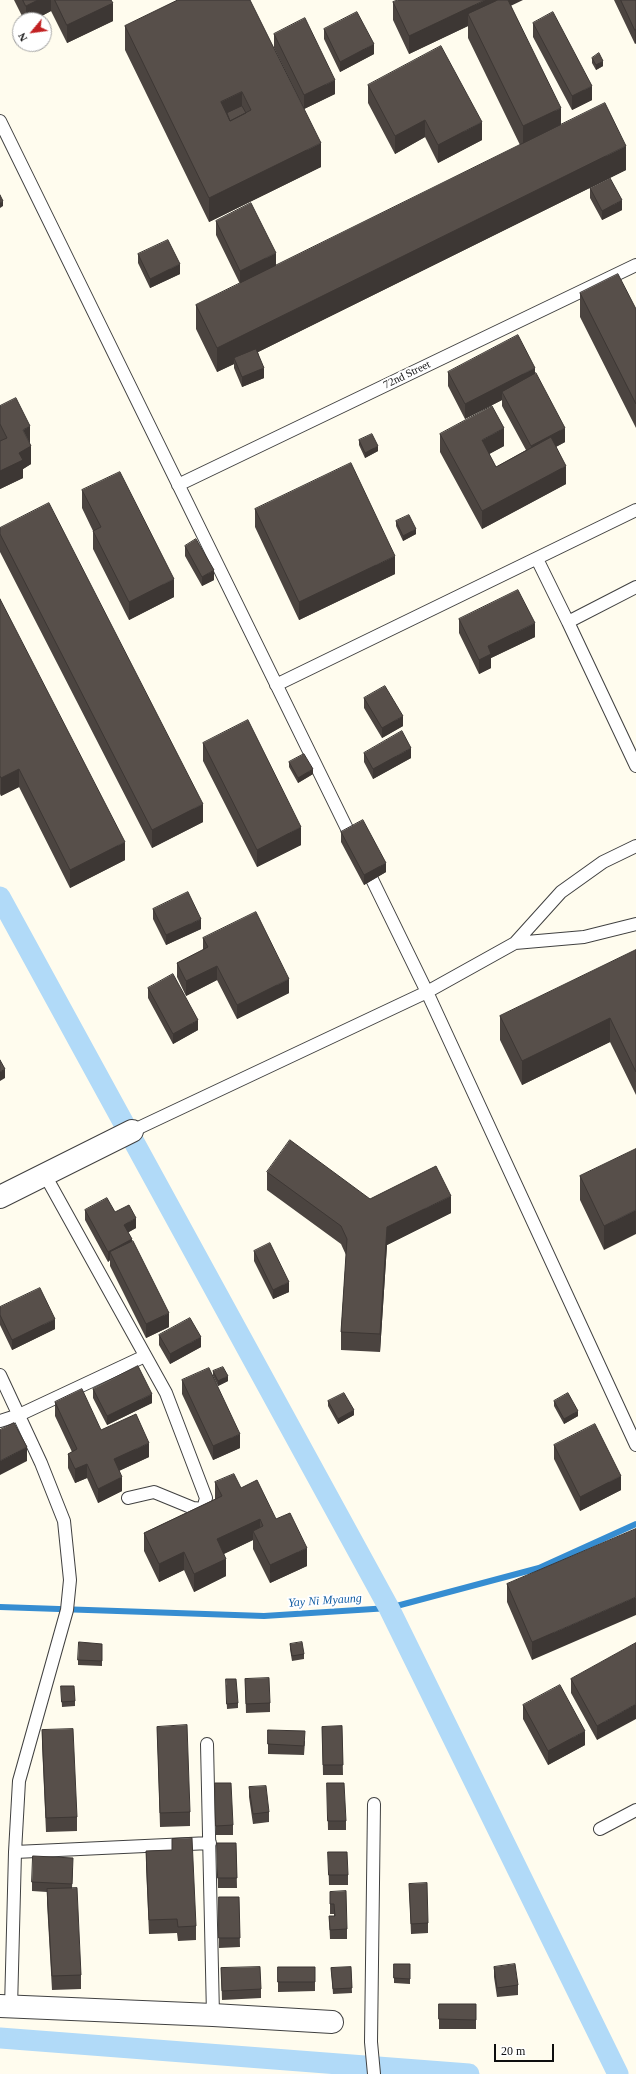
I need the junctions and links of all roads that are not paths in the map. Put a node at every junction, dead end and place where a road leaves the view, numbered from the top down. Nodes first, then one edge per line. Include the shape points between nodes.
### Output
1 (0, 121) edge
2 (636, 265) edge
3 (178, 485) junction
4 (636, 510) edge
5 (537, 559) junction
6 (636, 587) edge
7 (568, 622) junction
8 (276, 685) junction
9 (636, 766) edge
10 (636, 846) edge
11 (636, 924) edge
12 (515, 943) junction
13 (427, 992) junction
14 (125, 1135) joint
15 (45, 1175) junction
16 (0, 1197) edge
17 (145, 1356) junction
18 (0, 1375) edge
19 (19, 1415) junction
20 (0, 1421) edge
21 (636, 1445) edge
22 (128, 1498) dead end
23 (207, 1744) dead end
24 (374, 1804) dead end
25 (636, 1810) edge
26 (600, 1829) dead end
27 (210, 1843) junction
28 (15, 1852) junction
29 (6, 2007) edge
30 (213, 2015) junction
31 (332, 2022) dead end
32 (374, 2074) edge

1 - 3 lane
2 - 3 lane, 72nd Street
3 - 8 lane
4 - 5 lane
5 - 7 lane
5 - 8 lane
6 - 7 lane
7 - 9 lane
8 - 13 lane
10 - 12 lane via 603,862 561,892
11 - 12 lane via 584,937
12 - 13 lane
13 - 14 lane
13 - 21 lane
14 - 15 street
15 - 16 street
15 - 17 lane
17 - 19 lane
17 - 22 lane via 166,1393 206,1498 203,1509 193,1508 154,1492
18 - 19 lane
19 - 20 lane
19 - 28 lane via 42,1463 64,1521 70,1580 67,1610 19,1782
23 - 27 lane
24 - 32 lane via 371,2042
25 - 26 lane
27 - 28 lane
27 - 30 lane
28 - 29 lane
29 - 30 street
30 - 31 street

